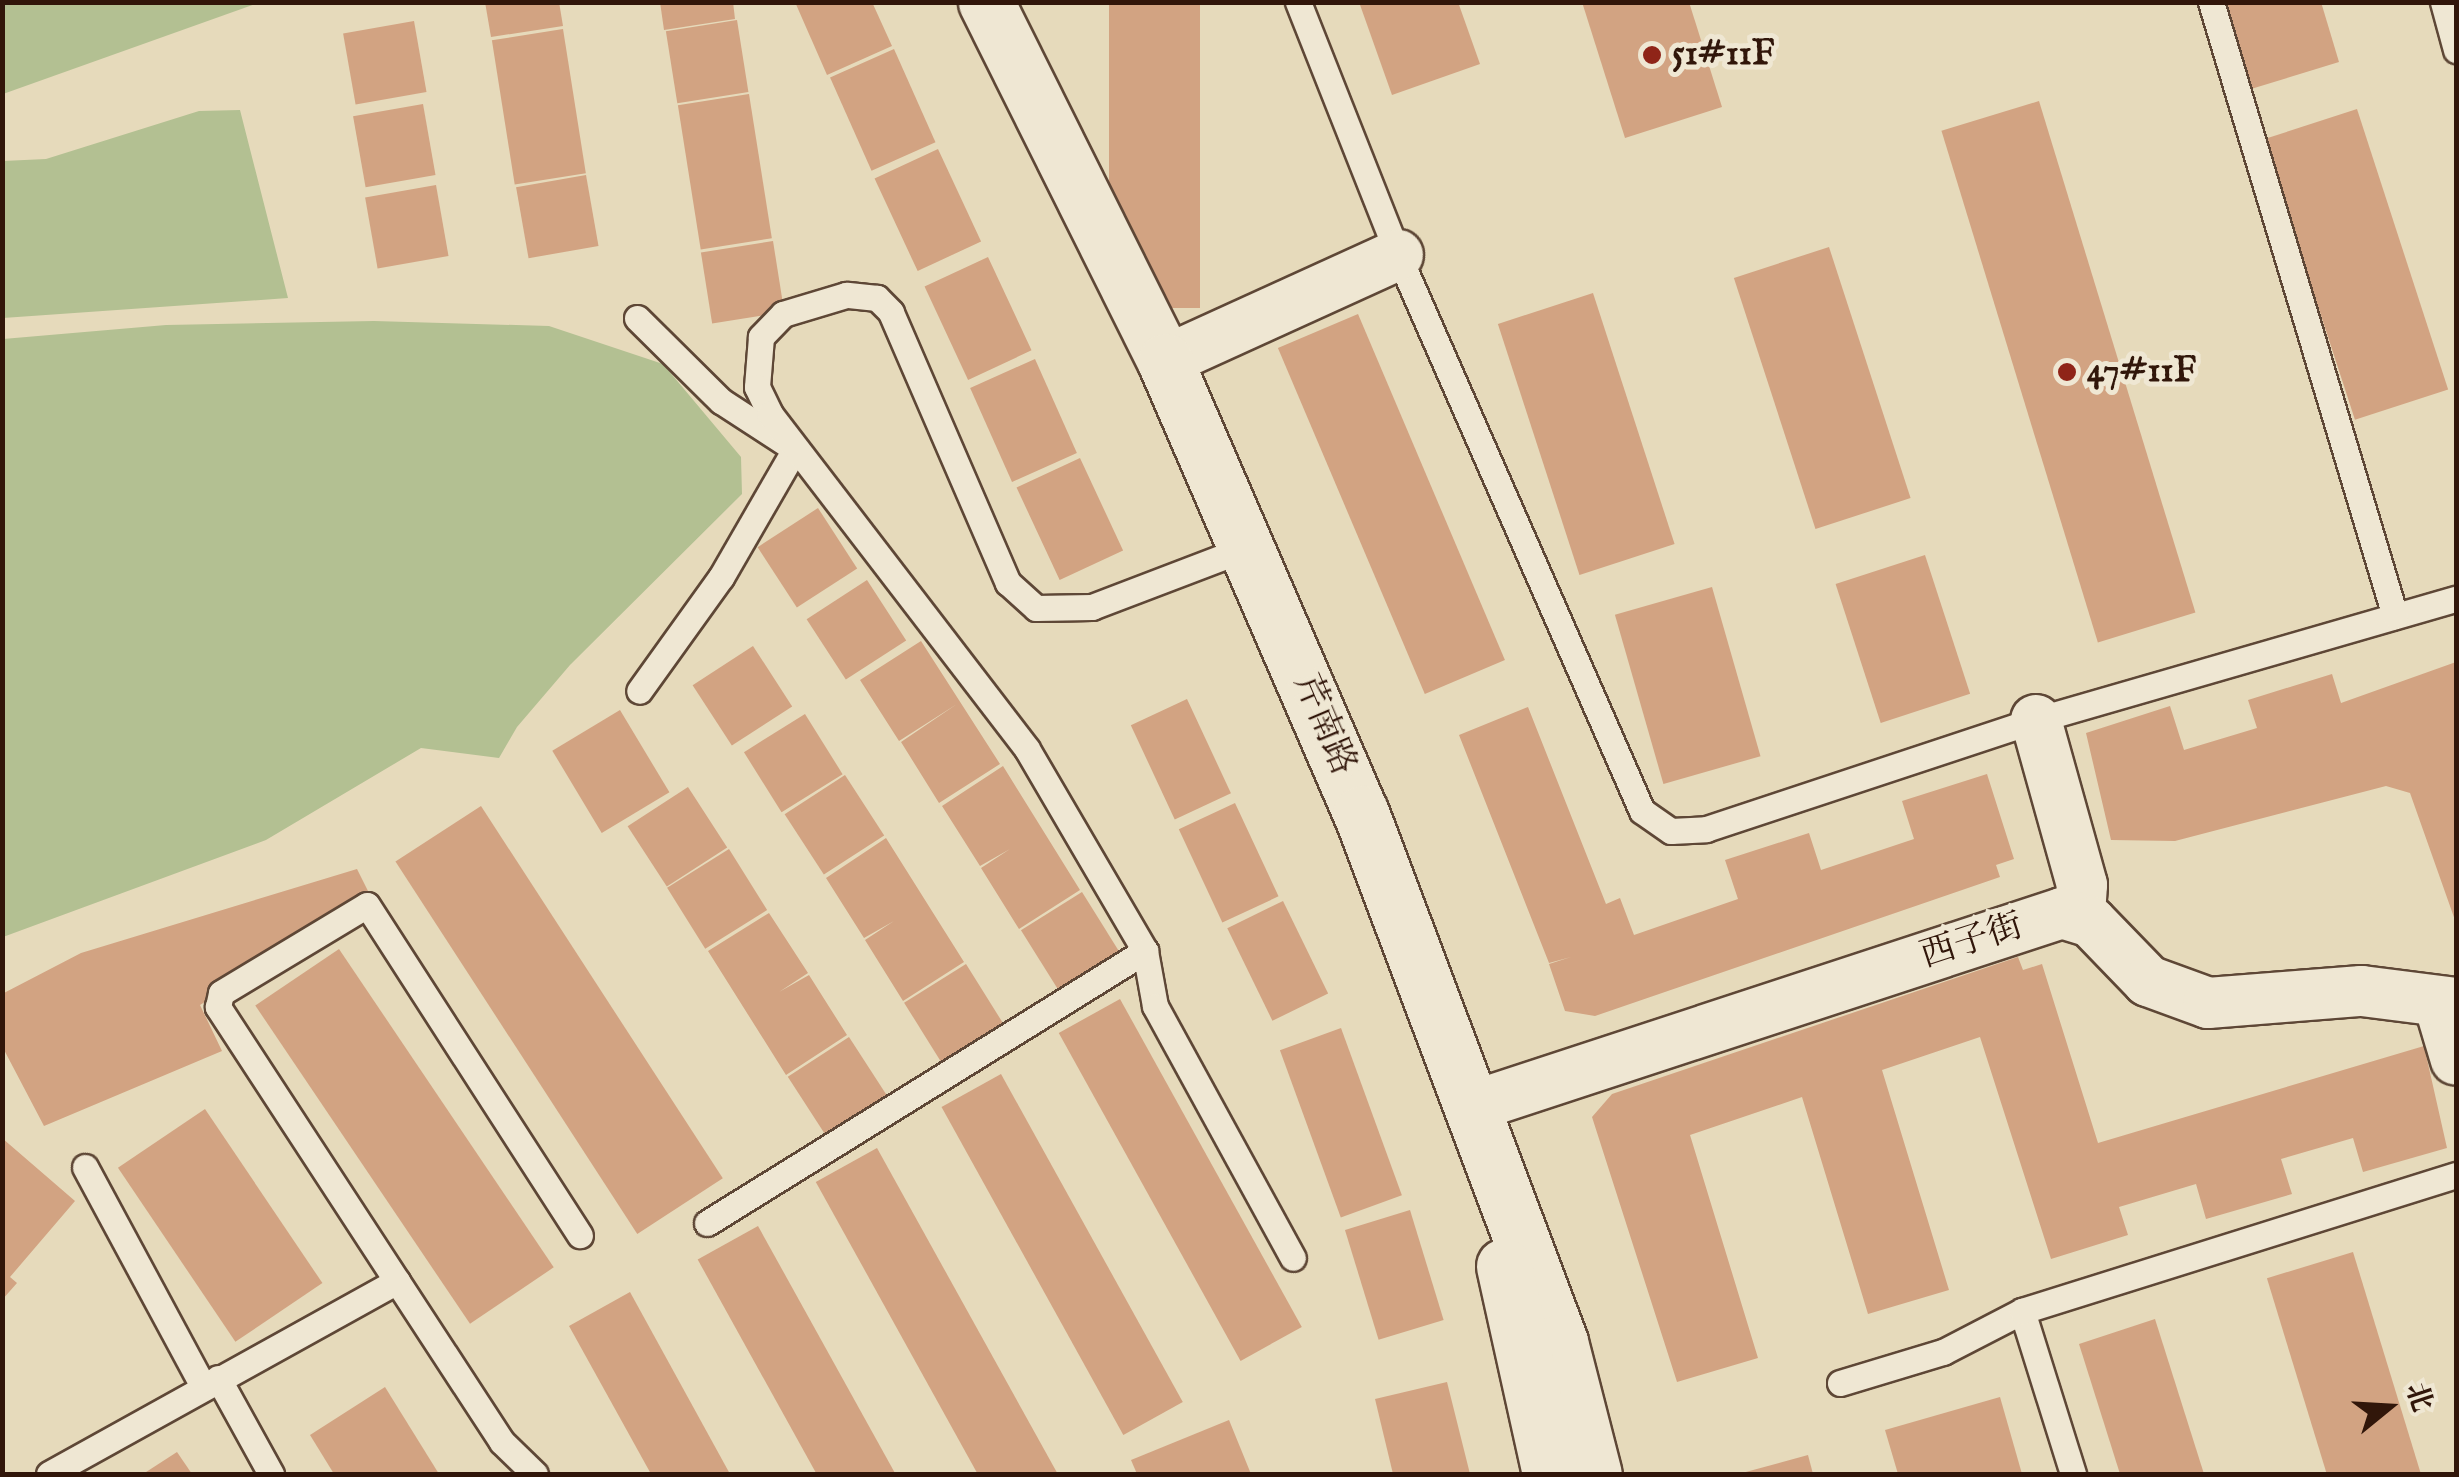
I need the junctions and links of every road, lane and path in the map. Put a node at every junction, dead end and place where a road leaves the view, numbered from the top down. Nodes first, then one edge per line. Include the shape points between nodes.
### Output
1 (986, 2) edge
2 (1298, 2) edge
3 (2211, 2) edge
4 (2443, 2) edge
5 (2456, 50) edge
6 (1398, 254) junction
7 (637, 318) dead end
8 (1165, 361) junction
9 (795, 449) junction
10 (1248, 547) junction
11 (2456, 600) edge
12 (2395, 616) junction
13 (639, 691) dead end
14 (2036, 720) junction
15 (2080, 914) junction
16 (1145, 951) junction
17 (2448, 1003) edge
18 (2456, 1060) edge
19 (1474, 1106) junction
20 (85, 1167) dead end
21 (2456, 1175) edge
22 (707, 1223) dead end
23 (580, 1235) dead end
24 (1293, 1258) dead end
25 (397, 1281) junction
26 (2022, 1310) junction
27 (211, 1382) junction
28 (1840, 1383) dead end
29 (49, 1474) edge
30 (271, 1474) edge
31 (535, 1474) edge
32 (1550, 1474) edge
33 (1594, 1474) edge
34 (2073, 1474) edge

1 - 8 main road, 芹南路
2 - 6 lane
3 - 12 lane
4 - 5 lane
6 - 8 street
6 - 14 lane via 1642,811 1672,831 1706,829
7 - 9 lane via 722,402
8 - 10 main road, 芹南路
9 - 10 lane via 757,387 760,337 783,314 846,296 876,298 891,312 1008,583 1036,608 1092,607
9 - 13 lane via 722,578
9 - 16 lane via 1028,749
10 - 19 main road, 芹南路
11 - 12 lane
12 - 14 lane
14 - 15 street via 2082,885
15 - 17 street via 2148,981 2195,1000 2227,1005 2362,990
15 - 19 street, 西子街 via 2036,921
16 - 22 lane
16 - 24 lane via 1155,1006
17 - 18 street
19 - 32 main road
19 - 33 main road, 芹南路 via 1560,1342
20 - 27 lane
21 - 26 lane
23 - 25 lane via 368,905 221,993 218,1007
25 - 27 lane
25 - 31 lane via 502,1442
26 - 28 lane via 1943,1352
26 - 34 lane
27 - 29 lane
27 - 30 lane

